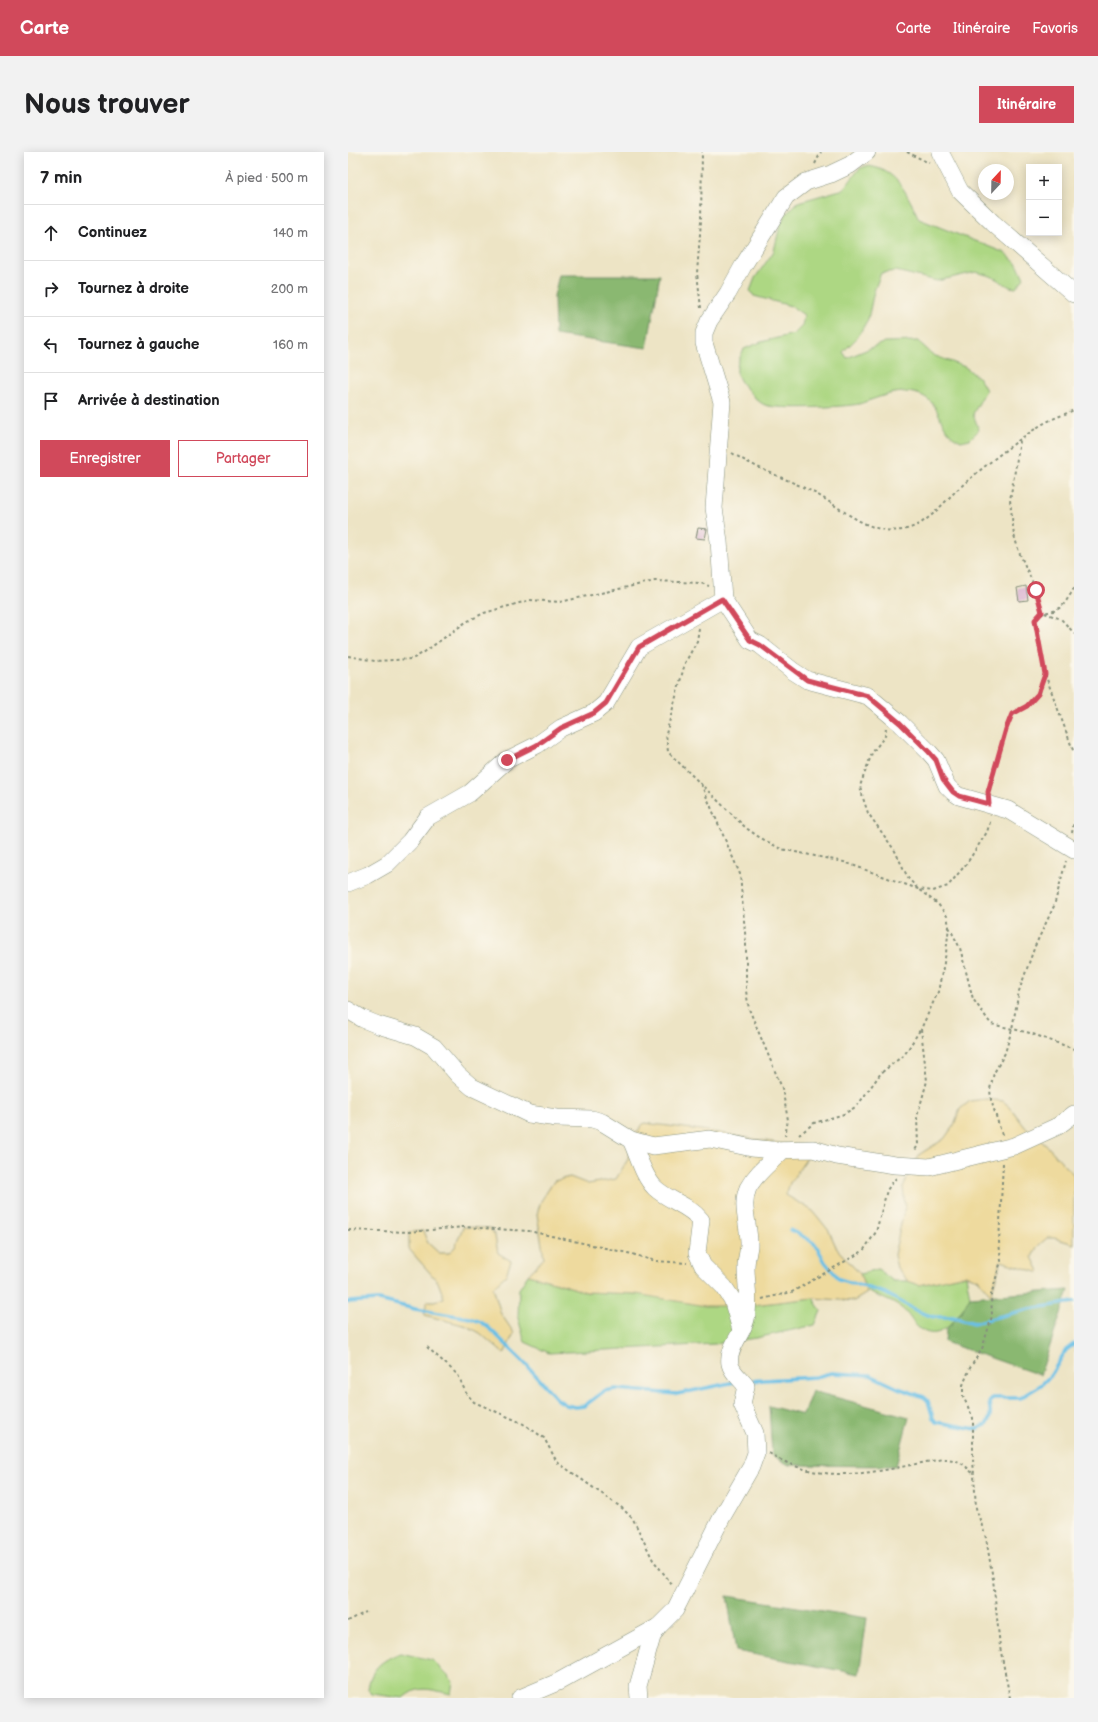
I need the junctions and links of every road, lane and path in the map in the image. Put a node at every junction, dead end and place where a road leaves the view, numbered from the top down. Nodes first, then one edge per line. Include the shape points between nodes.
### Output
1 (702, 152) edge
2 (867, 152) edge
3 (940, 152) edge
4 (1074, 294) edge
5 (701, 310) dead end
6 (1074, 410) edge
7 (1020, 441) junction
8 (719, 445) junction
9 (719, 562) junction
10 (708, 586) junction
11 (1074, 588) edge
12 (722, 599) junction
13 (702, 610) junction
14 (1042, 612) junction
15 (1074, 633) edge
16 (348, 656) edge
17 (1045, 674) junction
18 (882, 708) junction
19 (1074, 753) edge
20 (701, 783) junction
21 (989, 804) junction
22 (1074, 821) edge
23 (1072, 849) edge
24 (348, 883) edge
25 (918, 889) junction
26 (949, 926) junction
27 (348, 1010) edge
28 (921, 1029) junction
29 (1012, 1029) junction
30 (1074, 1049) edge
31 (1074, 1114) edge
32 (631, 1140) junction
33 (1004, 1148) junction
34 (783, 1150) junction
35 (906, 1166) junction
36 (348, 1230) edge
37 (703, 1266) junction
38 (747, 1302) junction
39 (741, 1330) junction
40 (427, 1347) dead end
41 (767, 1452) dead end
42 (974, 1475) junction
43 (682, 1595) junction
44 (366, 1612) dead end
45 (348, 1621) edge
46 (658, 1627) junction
47 (520, 1698) edge
48 (639, 1698) edge
49 (1010, 1698) edge

1 - 5 path via 697,273
2 - 8 street via 850,165 806,182 786,197 709,321 704,333 704,343 722,402
3 - 4 street via 960,191
6 - 7 path via 1042,424
7 - 8 path via 956,491 931,516 911,528 897,530 867,525 854,519 812,492 743,460
7 - 14 path via 1010,500 1014,535 1018,552 1036,590
8 - 9 street via 714,508
9 - 10 path
9 - 12 street
10 - 12 path
10 - 13 path
10 - 16 path via 700,583 655,581 560,602 530,600 466,622 412,659 375,661
11 - 14 path via 1057,610
12 - 13 street
12 - 18 street via 750,640 793,671 807,680 868,696
13 - 20 path via 697,641 685,663 666,734 668,752
13 - 24 street via 639,647 606,703 594,713 561,728 537,745 507,760 470,793 428,817 410,841 387,864 368,876
14 - 15 path via 1061,619
14 - 17 path via 1035,620
17 - 19 path
17 - 21 path via 1038,694 1027,706 1012,714 988,792
18 - 21 street via 936,760 943,779 953,792
18 - 25 path via 887,723 885,736 872,753 860,786 868,813 895,852 908,878
20 - 25 path via 746,828 781,849 844,862
20 - 34 path via 740,874 746,944 747,997 749,1009 782,1088 788,1120
21 - 23 street via 1008,810
21 - 25 path via 991,821 987,832 948,886 933,890
22 - 23 path
23 - 29 path via 1054,906 1035,946 1019,991
25 - 26 path via 938,904 947,916
26 - 28 path via 938,992
26 - 29 path via 960,948 973,999 991,1024
27 - 32 street via 378,1025 415,1036 434,1047 472,1087 529,1114 592,1119 602,1122
28 - 34 path via 905,1054 881,1074 857,1106 844,1114 814,1123
28 - 35 path via 927,1082 916,1116 918,1145
29 - 30 path via 1030,1032
29 - 33 path via 1005,1054 994,1073 990,1089
31 - 33 street via 1058,1126
32 - 34 street via 653,1146 710,1139 752,1148
32 - 37 street via 645,1174 654,1187 695,1213 701,1220 697,1253
33 - 35 street via 929,1167
33 - 42 path via 1000,1204 1000,1261 991,1295 992,1316 982,1349 963,1385 963,1396 973,1418
34 - 35 street via 814,1149 837,1156
34 - 38 street via 757,1176 748,1188 745,1199 749,1245 746,1265
35 - 38 path via 887,1190 880,1208 876,1232 863,1250 792,1292
36 - 37 path via 409,1232 462,1227 529,1231 655,1261
37 - 39 street via 732,1299
38 - 39 street via 746,1319
39 - 43 street via 730,1363 732,1371 746,1386 742,1404 755,1433 756,1453 752,1467 722,1517
40 - 43 path via 458,1376 466,1393 474,1402 522,1423 544,1438 557,1462 622,1508 633,1519 653,1560
41 - 42 path via 789,1465 827,1474 853,1475 943,1458 964,1463
42 - 49 path via 976,1508 986,1538 1000,1647
43 - 46 street via 675,1610
44 - 45 path
46 - 47 street via 558,1682
46 - 48 street via 652,1636 638,1686

